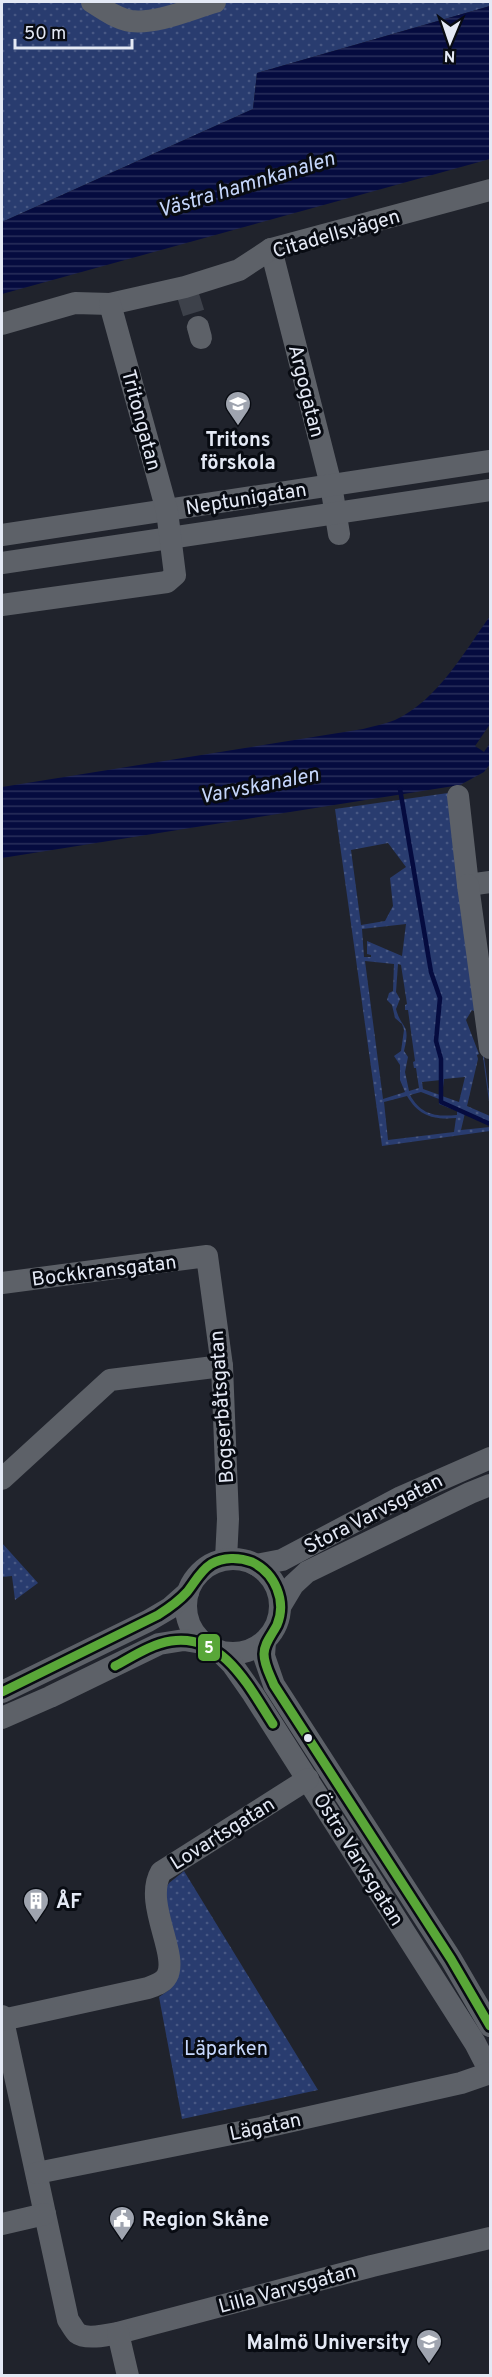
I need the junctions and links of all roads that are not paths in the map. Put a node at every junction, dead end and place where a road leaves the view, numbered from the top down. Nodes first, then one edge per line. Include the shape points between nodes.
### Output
1 (92, 2) edge
2 (215, 2) edge
3 (490, 190) edge
4 (271, 249) junction
5 (110, 304) junction
6 (2, 324) edge
7 (490, 461) edge
8 (331, 485) junction
9 (490, 490) edge
10 (167, 511) junction
11 (337, 523) junction
12 (2, 535) edge
13 (171, 537) junction
14 (2, 563) edge
15 (2, 605) edge
16 (458, 796) dead end
17 (490, 882) edge
18 (468, 885) junction
19 (490, 1048) edge
20 (207, 1256) joint
21 (2, 1283) edge
22 (222, 1366) junction
23 (490, 1458) edge
24 (2, 1479) edge
25 (490, 1485) edge
26 (226, 1559) junction
27 (255, 1565) junction
28 (188, 1592) junction
29 (281, 1605) junction
30 (265, 1641) junction
31 (211, 1647) junction
32 (2, 1692) edge
33 (2, 1718) edge
34 (308, 1779) junction
35 (2, 2018) edge
36 (490, 2026) edge
37 (490, 2072) edge
38 (36, 2173) junction
39 (45, 2214) junction
40 (2, 2224) edge
41 (490, 2238) edge
42 (118, 2333) junction
43 (128, 2376) edge

1 - 2 street via 131,21 155,19
3 - 4 street, Citadellsvägen
4 - 5 street, Citadellsvägen via 239,270 186,290
4 - 8 street, Argogatan
5 - 6 street, Citadellsvägen via 75,303
5 - 10 street, Tritongatan
7 - 8 street, Neptunigatan
8 - 10 street, Neptunigatan
8 - 11 street, Argogatan
9 - 11 street, Neptunigatan
10 - 12 street, Neptunigatan
10 - 13 street, Tritongatan
11 - 13 street, Neptunigatan
13 - 14 street, Neptunigatan
13 - 15 street, Tritongatan via 175,575 167,582
16 - 18 street
17 - 18 street
18 - 19 street
20 - 21 street, Bockkransgatan
20 - 22 street, Bogserbåtsgatan
22 - 24 street via 110,1380
22 - 26 street, Bogserbåtsgatan
23 - 27 street, Stora Varvsgatan via 401,1497 282,1560
25 - 29 street, Stora Varvsgatan via 307,1572
26 - 27 street, Stora Varvsgatan
26 - 28 street via 201,1570
27 - 29 street via 272,1578
28 - 31 street via 188,1623
28 - 32 street via 148,1621
29 - 30 street, Stora Varvsgatan via 278,1622
30 - 31 street via 236,1654
30 - 36 street, Östra Varvsgatan via 264,1656 274,1685
31 - 33 street via 184,1640 159,1644
31 - 34 street, Östra Varvsgatan via 244,1680
34 - 35 street, Lovartsgatan via 161,1872 155,1881 156,1899 170,1964 168,1975 160,1984
34 - 37 street, Östra Varvsgatan
35 - 38 street
37 - 38 street, Lägatan via 461,2083
38 - 39 street
39 - 40 street
39 - 42 street, Lilla Varvsgatan via 68,2320 83,2336
41 - 42 street, Lilla Varvsgatan via 372,2265
42 - 43 street

